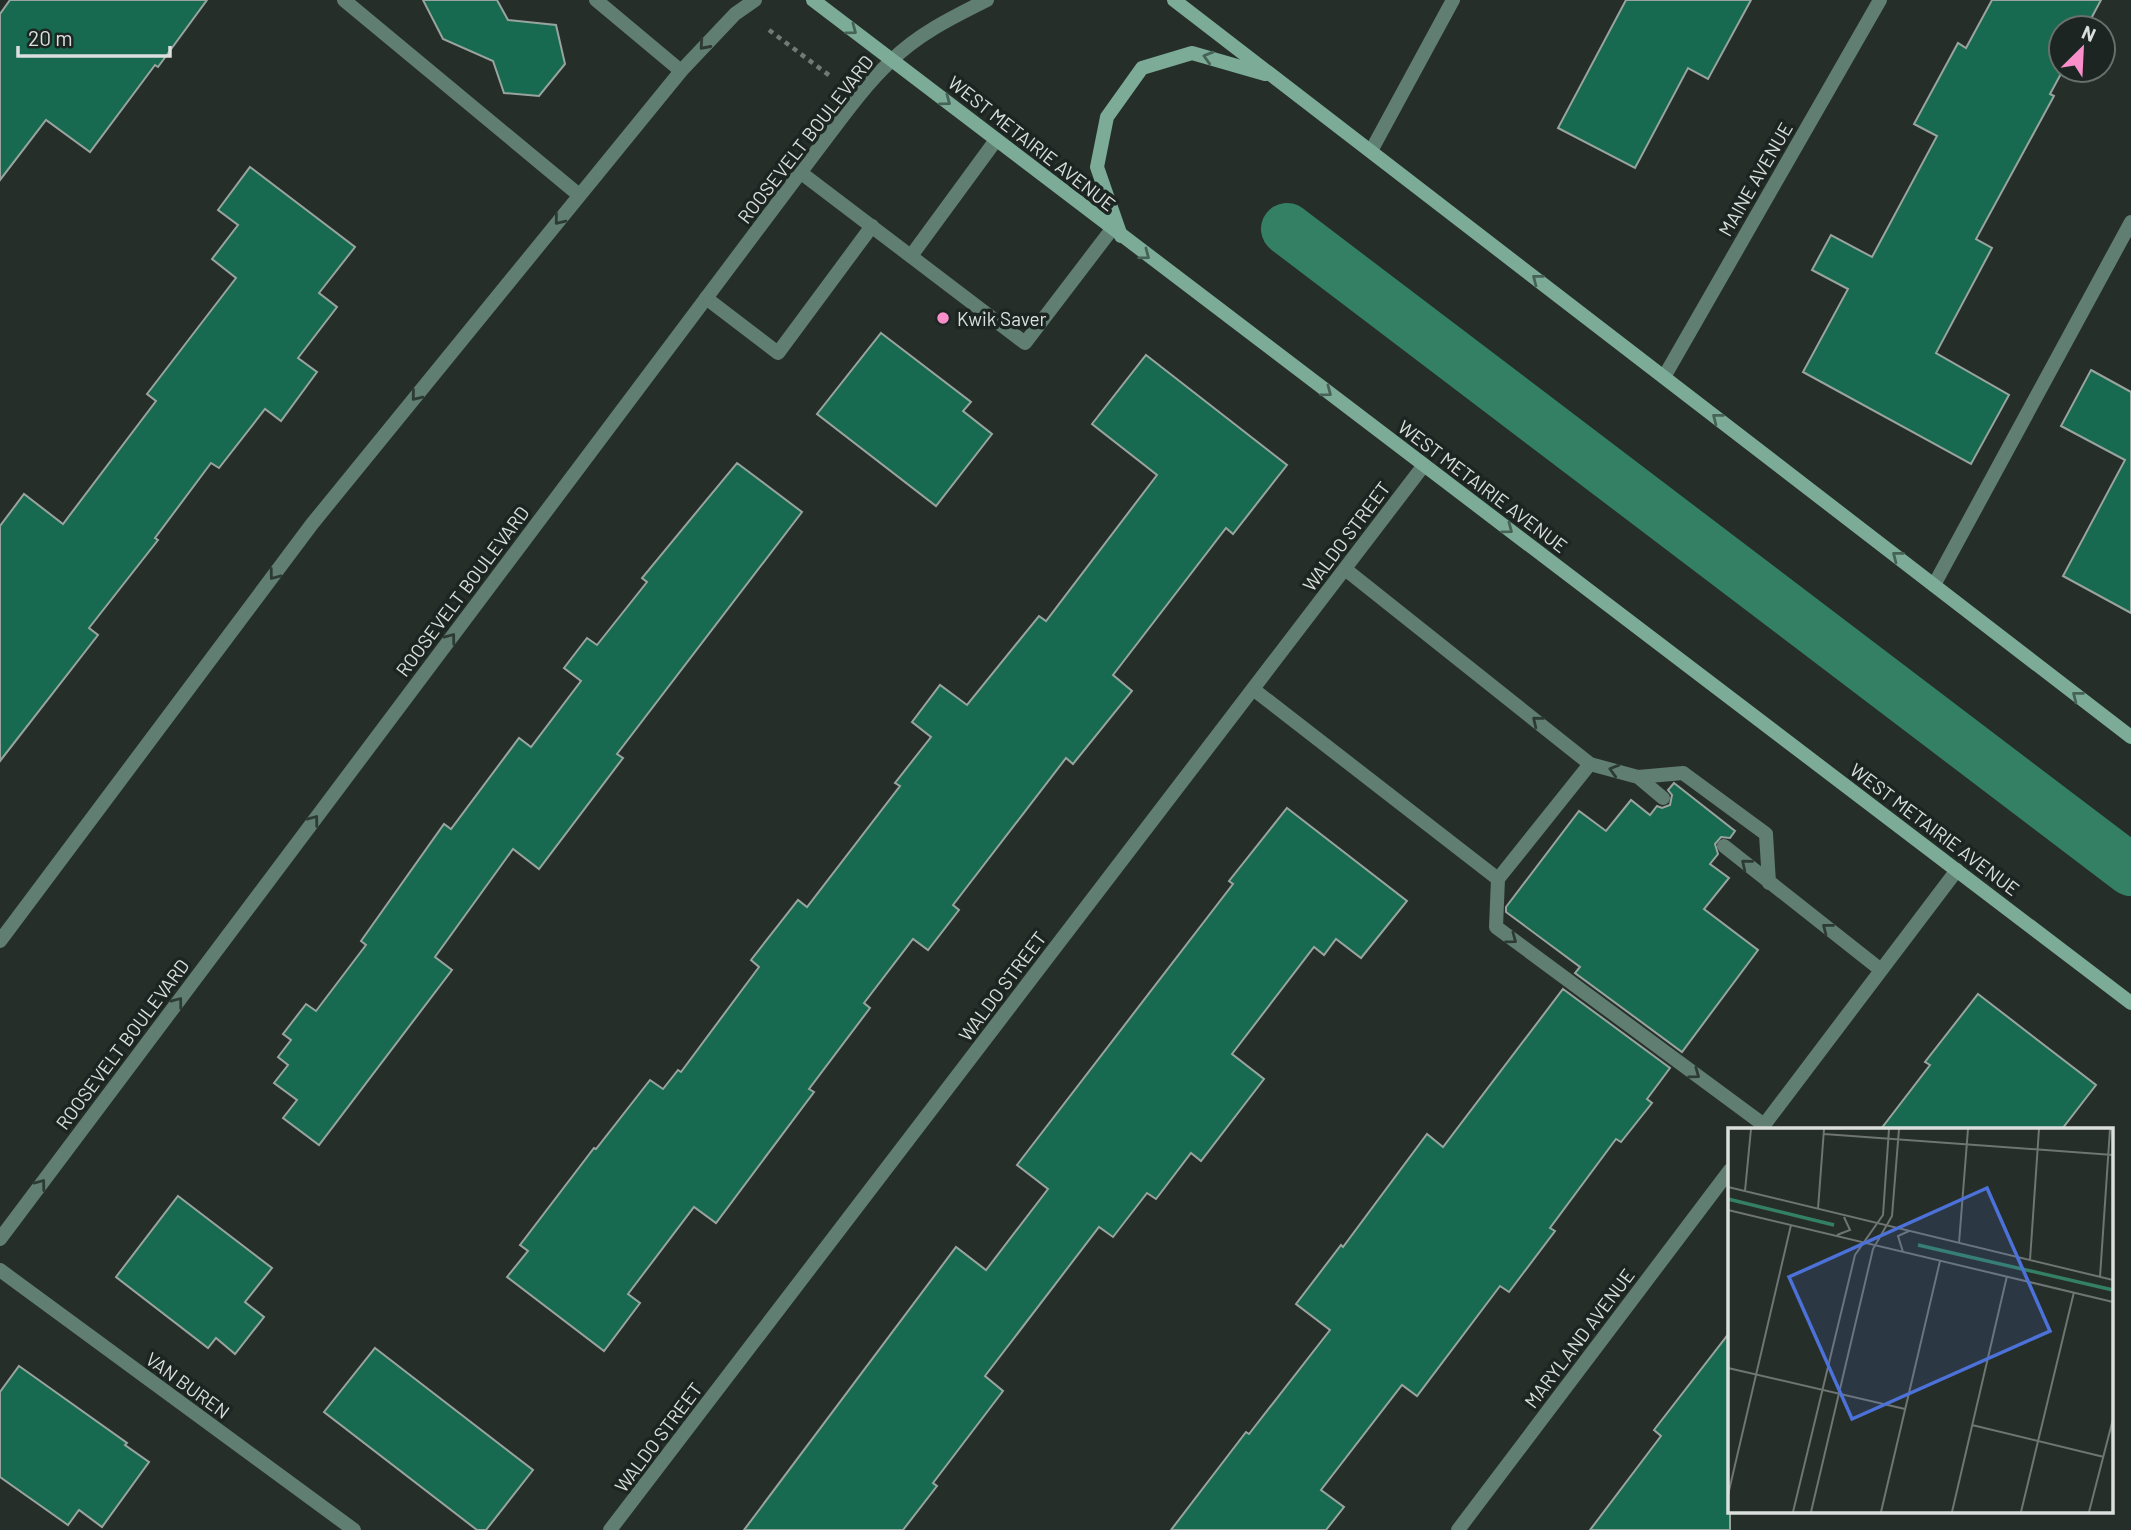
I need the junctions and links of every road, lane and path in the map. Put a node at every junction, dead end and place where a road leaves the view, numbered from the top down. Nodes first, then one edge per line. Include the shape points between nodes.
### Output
1 (344, 0) edge
2 (596, 0) edge
3 (755, 0) edge
4 (813, 0) edge
5 (987, 0) edge
6 (1174, 0) edge
7 (1453, 0) edge
8 (1880, 0) edge
9 (766, 27) dead end
10 (891, 60) junction
11 (681, 71) junction
12 (830, 76) dead end
13 (1273, 76) junction
14 (996, 140) junction
15 (1371, 150) junction
16 (800, 172) junction
17 (579, 195) junction
18 (2131, 222) edge
19 (872, 226) junction
20 (1117, 233) junction
21 (911, 256) junction
22 (706, 298) junction
23 (1664, 377) junction
24 (1424, 466) junction
25 (1345, 569) junction
26 (1934, 585) junction
27 (1253, 689) junction
28 (2131, 737) edge
29 (1590, 764) junction
30 (1638, 777) junction
31 (1663, 798) dead end
32 (1724, 846) dead end
33 (1957, 870) junction
34 (1498, 879) junction
35 (1769, 883) junction
36 (0, 941) edge
37 (1881, 970) junction
38 (2131, 1003) edge
39 (1763, 1127) edge
40 (1728, 1173) edge
41 (0, 1239) edge
42 (0, 1270) edge
43 (354, 1530) edge
44 (610, 1530) edge
45 (1458, 1530) edge

1 - 17 street
2 - 11 street
3 -> 11 street via 735,14
4 -> 10 main road, WEST METAIRIE AVENUE
5 - 10 street, ROOSEVELT BOULEVARD via 949,19
6 - 13 main road
7 - 15 street
8 - 23 street, MAINE AVENUE
9 - 12 path
10 -> 14 main road, WEST METAIRIE AVENUE
10 - 16 street, ROOSEVELT BOULEVARD
11 - 17 street
13 - 15 main road
13 -> 20 main road via 1192,53 1142,68 1107,117 1097,167
14 - 20 main road, WEST METAIRIE AVENUE
14 - 21 street
23 -> 15 main road
16 - 19 street
16 - 22 street, ROOSEVELT BOULEVARD
17 -> 36 street via 312,524
18 - 26 street
19 - 21 street
19 - 22 street via 778,353
20 - 21 street via 1025,343
20 -> 24 main road, WEST METAIRIE AVENUE
41 -> 22 street, ROOSEVELT BOULEVARD
26 -> 23 main road
24 - 25 street, WALDO STREET
24 -> 33 main road, WEST METAIRIE AVENUE
25 - 27 street, WALDO STREET
29 -> 25 street
28 -> 26 main road
27 - 34 street
27 - 44 street, WALDO STREET
30 -> 29 street
29 - 34 street
30 - 31 street
30 - 35 street via 1684,773 1766,834
35 -> 32 street
33 - 37 street
33 - 38 main road, WEST METAIRIE AVENUE
34 -> 39 street via 1496,927
37 -> 35 street
37 - 39 street
40 - 45 street, MARYLAND AVENUE
42 - 43 street, VAN BUREN

